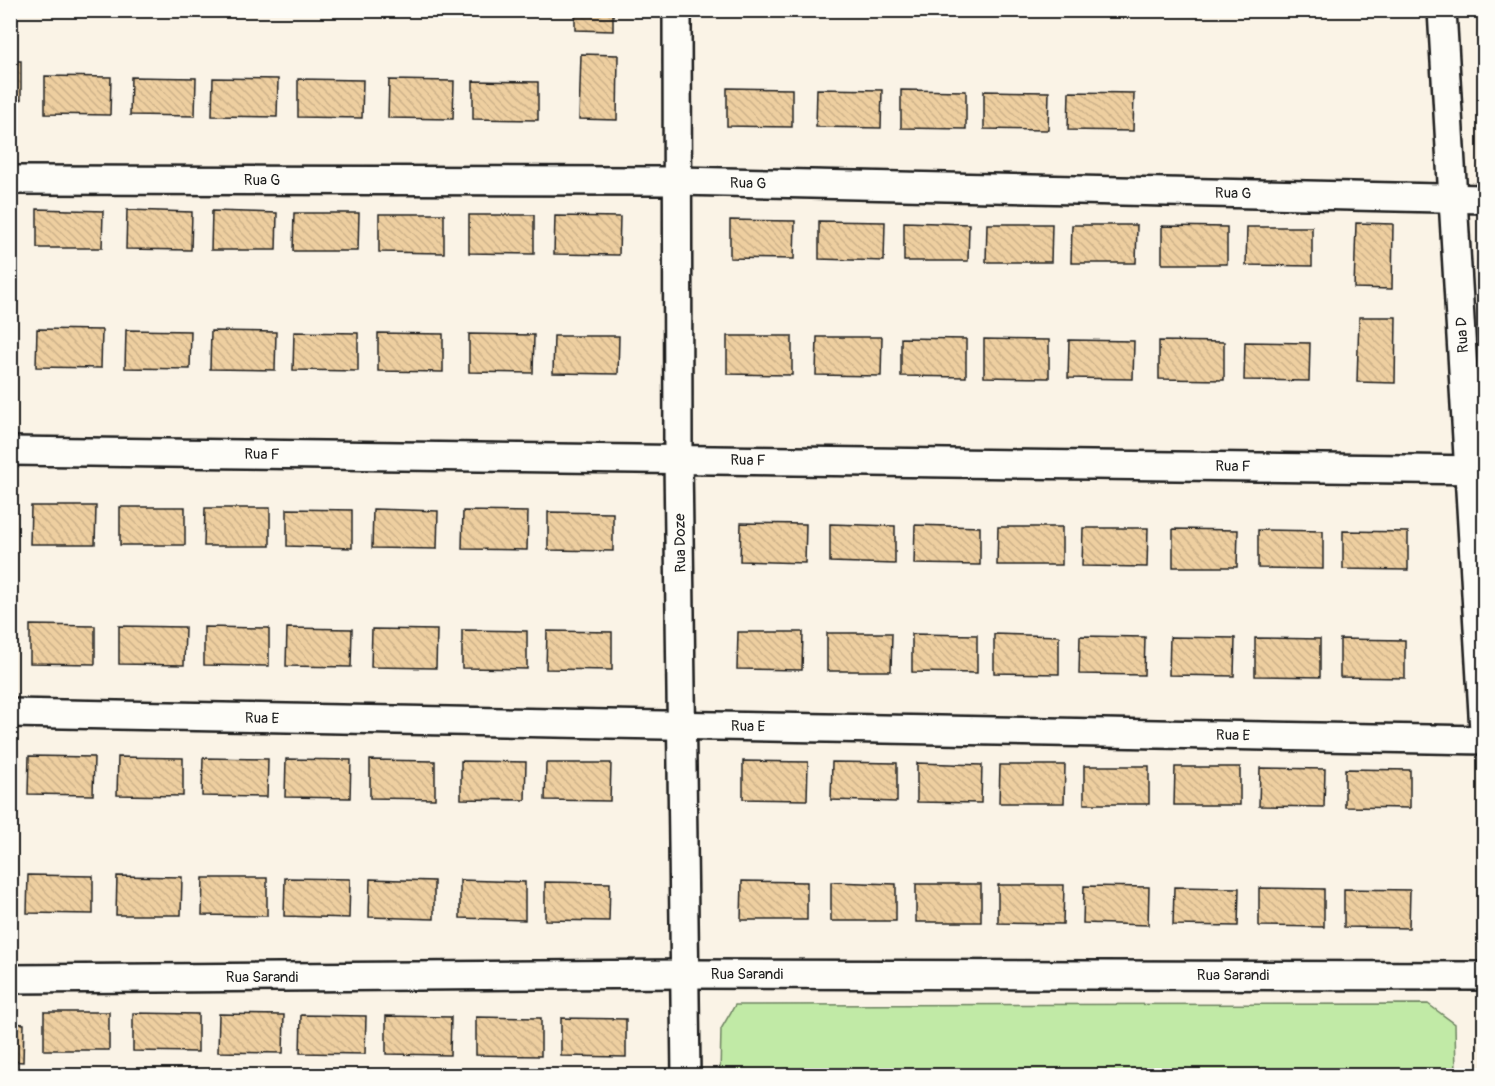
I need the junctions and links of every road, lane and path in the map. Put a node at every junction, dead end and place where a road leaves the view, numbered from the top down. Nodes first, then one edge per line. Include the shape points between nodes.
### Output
1 (677, 10) edge
2 (1442, 10) edge
3 (10, 180) edge
4 (677, 182) junction
5 (1454, 198) junction
6 (1485, 198) edge
7 (10, 452) edge
8 (678, 459) junction
9 (1477, 470) edge
10 (10, 713) edge
11 (682, 725) junction
12 (1485, 730) edge
13 (1485, 740) edge
14 (687, 974) junction
15 (1485, 976) edge
16 (10, 979) edge
17 (686, 1076) edge

1 - 4 street, Rua Doze
2 - 5 street, Rua D
3 - 4 street, Rua G
4 - 5 street, Rua G
4 - 8 street, Rua Doze
5 - 6 street, Rua G
5 - 9 street, Rua D
7 - 8 street, Rua F
8 - 9 street, Rua F
8 - 11 street, Rua Doze
9 - 12 street, Rua D
10 - 11 street, Rua E
11 - 13 street, Rua E
11 - 14 street, Rua Doze
14 - 15 street, Rua Sarandi
14 - 16 street, Rua Sarandi
14 - 17 street, Rua Doze

